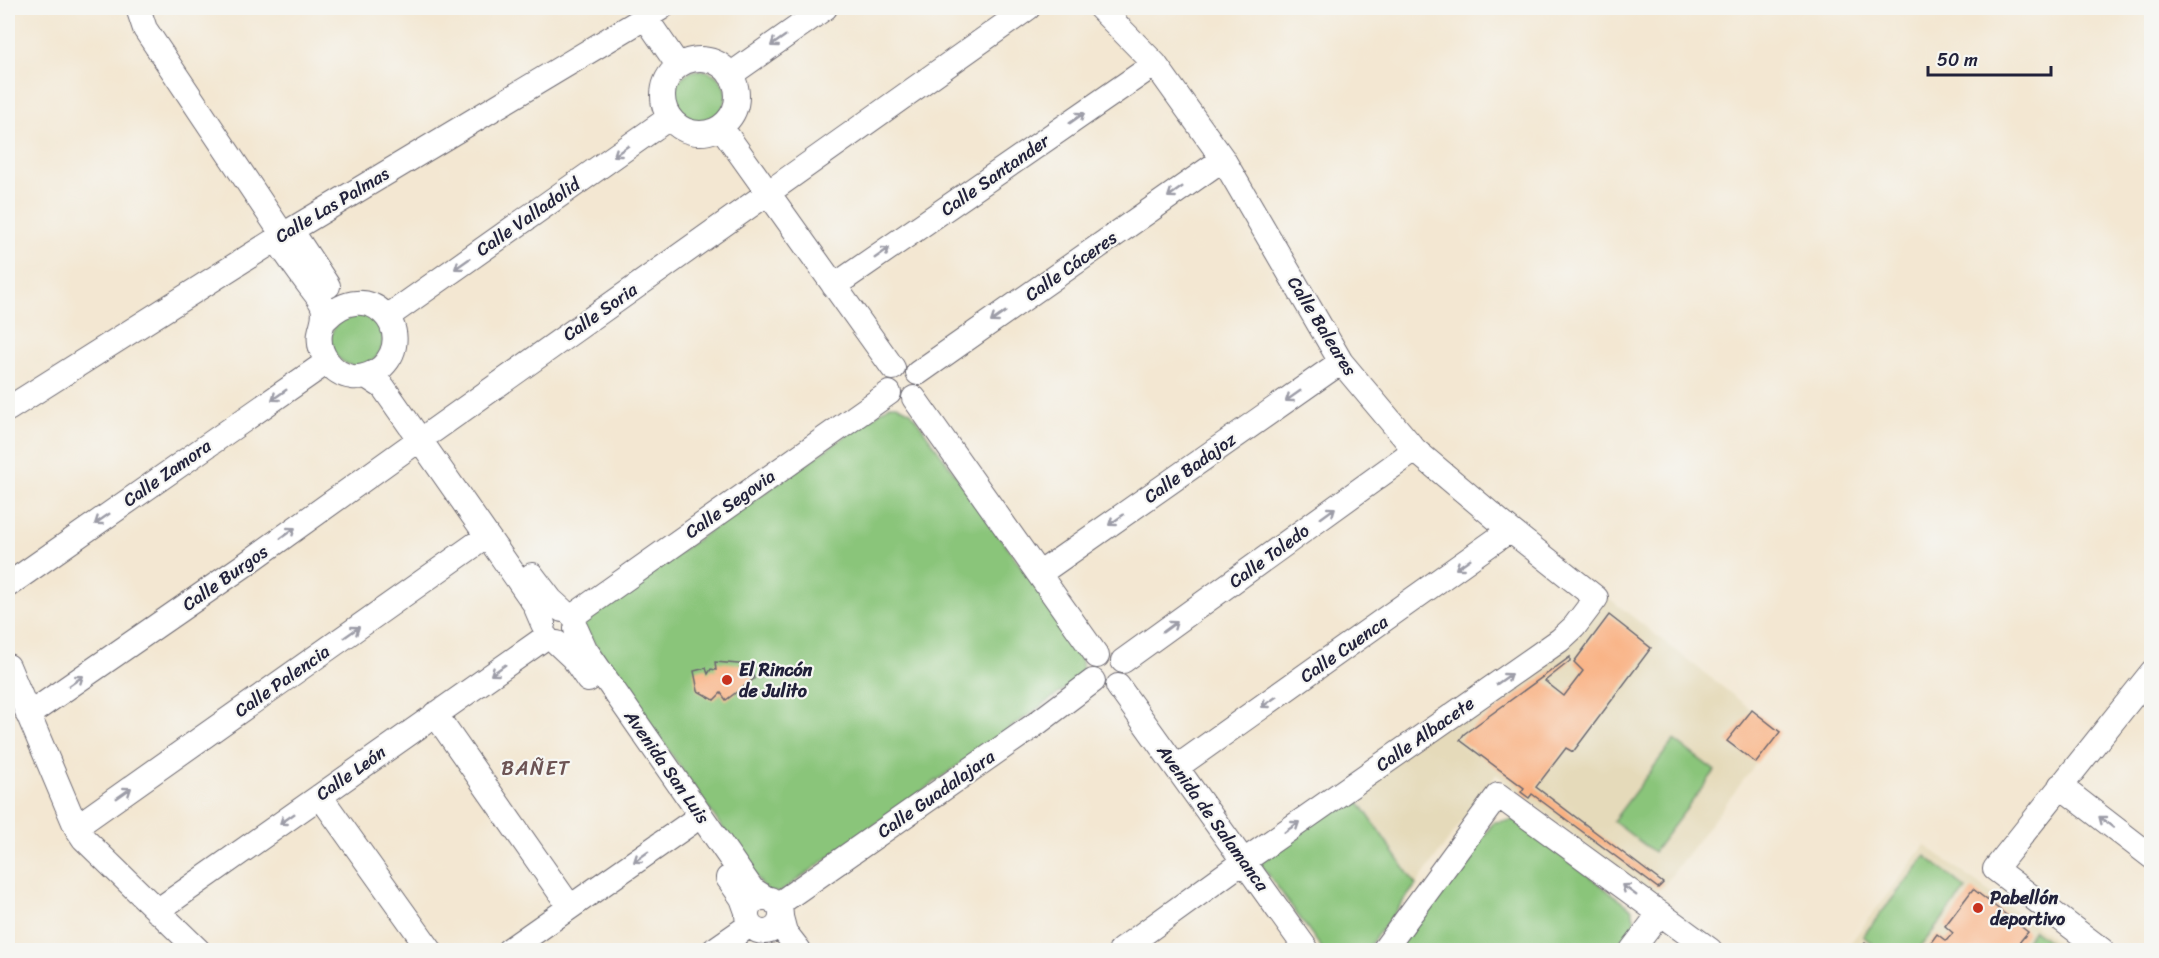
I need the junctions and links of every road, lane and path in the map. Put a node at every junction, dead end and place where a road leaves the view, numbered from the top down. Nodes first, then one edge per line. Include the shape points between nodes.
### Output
1 (138, 8) edge
2 (825, 8) edge
3 (1028, 8) edge
4 (1100, 8) edge
5 (653, 12) edge
6 (1155, 64) junction
7 (678, 65) junction
8 (730, 75) junction
9 (669, 117) junction
10 (721, 127) junction
11 (1223, 159) junction
12 (767, 192) junction
13 (283, 235) junction
14 (834, 286) junction
15 (348, 303) junction
16 (387, 317) junction
17 (325, 320) junction
18 (389, 359) junction
19 (327, 362) junction
20 (1341, 362) junction
21 (893, 368) junction
22 (918, 373) junction
23 (366, 376) junction
24 (889, 393) junction
25 (914, 398) junction
26 (8, 409) edge
27 (426, 435) junction
28 (1415, 450) junction
29 (1510, 530) junction
30 (488, 536) junction
31 (1039, 574) junction
32 (8, 585) edge
33 (1596, 598) joint
34 (560, 627) junction
35 (1097, 656) junction
36 (1123, 661) junction
37 (8, 666) edge
38 (2151, 672) edge
39 (1093, 681) junction
40 (1118, 686) junction
41 (435, 714) junction
42 (28, 715) junction
43 (1177, 767) junction
44 (2060, 786) junction
45 (320, 796) junction
46 (689, 824) junction
47 (76, 827) junction
48 (2151, 857) edge
49 (1245, 861) junction
50 (570, 907) junction
51 (775, 907) junction
52 (157, 911) junction
53 (1660, 913) junction
54 (753, 923) junction
55 (198, 951) edge
56 (430, 951) edge
57 (508, 951) edge
58 (714, 951) edge
59 (780, 951) edge
60 (799, 951) edge
61 (1120, 951) edge
62 (1307, 951) edge
63 (1384, 951) edge
64 (1632, 951) edge
65 (1710, 951) edge
66 (2102, 951) edge

1 - 13 street via 145,29
2 -> 8 street
3 - 12 street, Calle Soria
4 - 6 street, Calle Baleares
5 - 7 street
5 - 13 street, Calle Las Palmas
6 - 11 street, Calle Baleares
14 -> 6 street, Calle Santander
7 - 8 street via 706,59 720,64
7 - 9 street via 663,89 663,104
8 - 10 street via 736,88 736,103
9 - 10 street via 680,128 693,133 708,133
9 -> 16 street, Calle Valladolid
10 - 12 street
11 - 20 street, Calle Baleares
11 -> 22 street, Calle Cáceres
12 - 14 street
12 - 27 street, Calle Soria
13 - 15 street via 333,294
13 - 17 street via 323,305
13 - 26 street, Calle Las Palmas
14 - 21 street
15 - 16 street via 363,302
15 - 17 street
16 - 18 street via 394,330
17 - 19 street via 320,334
18 - 23 street via 380,370
18 - 27 street, Avenida San Luis
19 - 23 street via 338,372
19 -> 32 street, Calle Zamora
20 - 28 street, Calle Baleares
20 -> 31 street, Calle Badajoz
21 - 22 street via 907,365
21 - 24 street via 886,380
22 - 25 street via 921,386
23 - 27 street, Avenida San Luis via 383,387
24 - 25 street via 901,401
24 - 34 street, Calle Segovia
25 - 31 street
27 - 30 street, Avenida San Luis
27 - 34 street, Avenida San Luis via 542,590
42 -> 27 street, Calle Burgos
28 - 29 street, Calle Baleares
36 -> 28 street, Calle Toledo
29 - 33 street, Calle Baleares
29 -> 43 street, Calle Cuenca
30 - 34 street, Avenida San Luis via 534,603
47 -> 30 street, Calle Palencia
31 - 35 street
49 -> 33 street, Calle Albacete via 1560,640
34 -> 41 street, Calle León
34 - 46 street, Avenida San Luis via 573,658
34 - 51 street, Avenida San Luis via 585,649 753,889
35 - 36 street via 1111,653
35 - 39 street via 1090,668
36 - 40 street via 1125,674
37 - 42 street
38 - 44 street
39 - 40 street via 1104,688
39 - 51 street, Calle Guadalajara
40 - 43 street, Avenida de Salamanca
41 - 45 street, Calle León
41 - 50 street
42 - 47 street
43 - 49 street, Avenida de Salamanca
48 -> 44 street
44 - 66 street via 1995,869
45 -> 52 street, Calle León
45 - 56 street
46 -> 50 street
46 - 54 street, Avenida San Luis via 742,898
47 - 52 street
49 - 61 street, Calle Albacete
49 - 62 street, Avenida de Salamanca
50 - 57 street
51 - 54 street, Calle Guadalajara via 774,928
51 - 60 street, Avenida San Luis via 785,932
52 - 55 street
53 -> 63 street via 1498,795
53 - 64 street
53 - 65 street
54 - 58 street, Calle Guadalajara
54 - 59 street, Avenida San Luis

